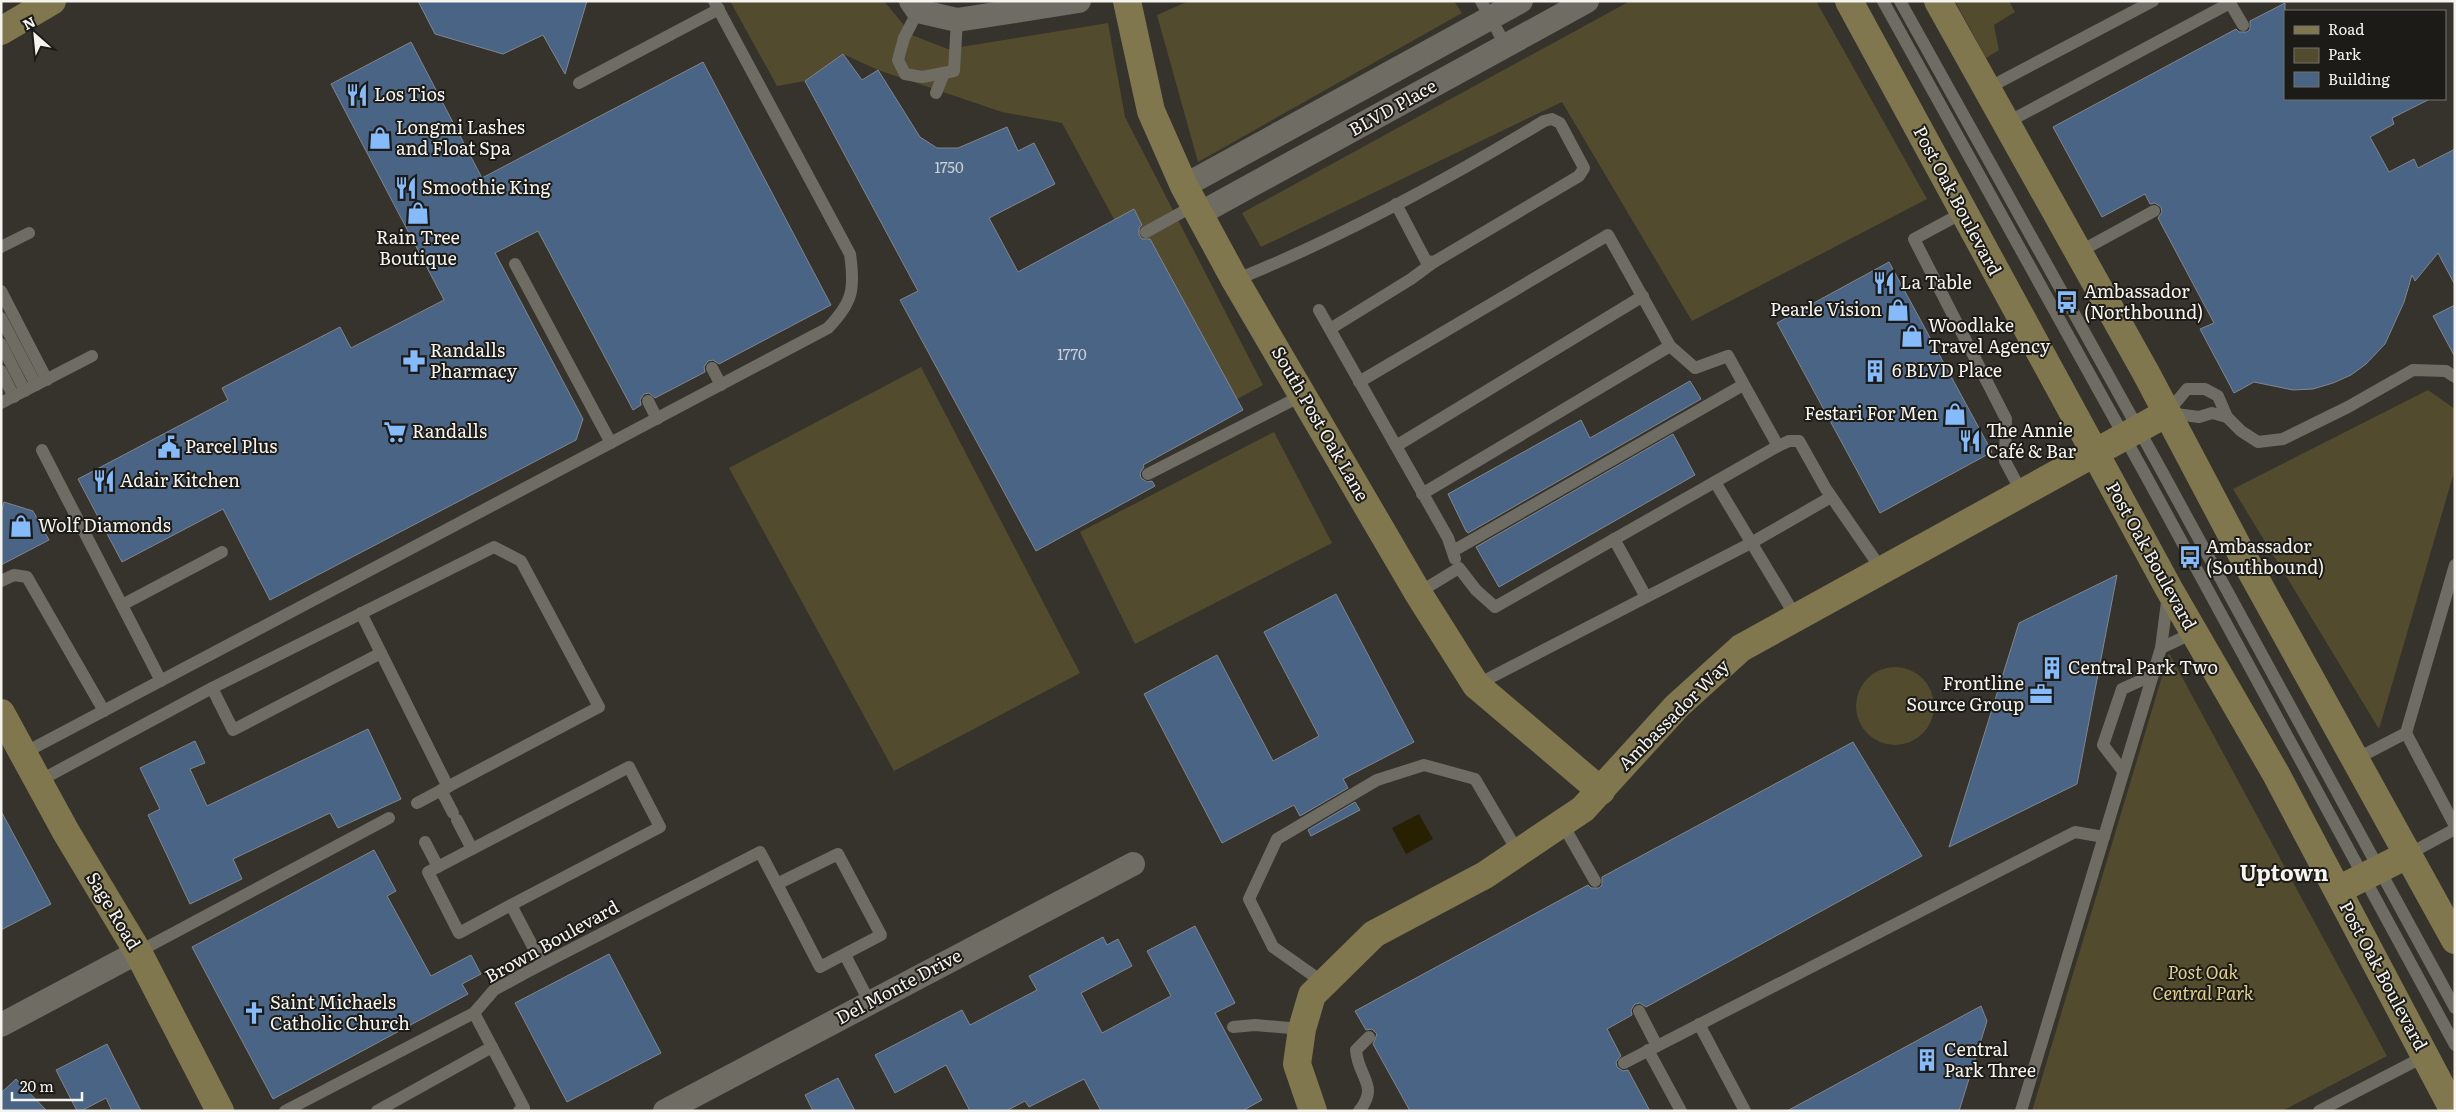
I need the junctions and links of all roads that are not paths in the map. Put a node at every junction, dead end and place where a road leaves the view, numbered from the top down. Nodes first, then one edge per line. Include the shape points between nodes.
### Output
1 (52, 1) edge
2 (1080, 1) edge
3 (1127, 1) edge
4 (1521, 1) edge
5 (1586, 1) edge
6 (1849, 1) edge
7 (1883, 1) edge
8 (1900, 1) edge
9 (1938, 1) edge
10 (2153, 1) edge
11 (716, 5) edge
12 (914, 6) edge
13 (1485, 10) edge
14 (957, 20) junction
15 (2243, 25) dead end
16 (1, 31) edge
17 (1506, 46) junction
18 (944, 73) junction
19 (579, 83) dead end
20 (1986, 89) junction
21 (936, 94) dead end
22 (2006, 123) junction
23 (1193, 202) junction
24 (1396, 204) junction
25 (2154, 211) dead end
26 (1964, 212) junction
27 (1146, 232) dead end
28 (29, 233) dead end
29 (1, 247) edge
30 (2079, 252) junction
31 (1434, 262) junction
32 (515, 264) dead end
33 (1235, 280) junction
34 (1, 291) edge
35 (1642, 296) junction
36 (1319, 310) dead end
37 (1, 318) edge
38 (1330, 330) junction
39 (1, 344) edge
40 (1670, 346) junction
41 (92, 356) dead end
42 (712, 368) dead end
43 (1, 371) edge
44 (2455, 377) edge
45 (1359, 382) junction
46 (721, 385) junction
47 (1744, 385) junction
48 (18, 394) edge
49 (1303, 395) junction
50 (648, 401) dead end
51 (2167, 413) junction
52 (2227, 417) junction
53 (658, 419) junction
54 (2131, 433) junction
55 (611, 443) junction
56 (1396, 446) junction
57 (1778, 446) junction
58 (42, 450) dead end
59 (2094, 453) junction
60 (1148, 474) dead end
61 (1715, 482) junction
62 (2022, 493) junction
63 (1422, 494) junction
64 (1831, 497) junction
65 (1614, 539) junction
66 (1751, 543) junction
67 (1453, 551) junction
68 (222, 552) dead end
69 (2455, 565) edge
70 (1458, 568) junction
71 (1882, 570) junction
72 (1, 582) edge
73 (2168, 589) junction
74 (1418, 593) junction
75 (1646, 597) junction
76 (122, 605) junction
77 (361, 613) junction
78 (1796, 617) junction
79 (2193, 633) junction
80 (2161, 648) junction
81 (381, 653) junction
82 (2153, 675) junction
83 (161, 681) junction
84 (1476, 685) junction
85 (212, 688) junction
86 (104, 711) junction
87 (1, 712) edge
88 (2406, 733) junction
89 (24, 753) junction
90 (2354, 760) junction
91 (2124, 771) junction
92 (38, 781) junction
93 (445, 789) junction
94 (1601, 791) junction
95 (417, 803) dead end
96 (389, 818) dead end
97 (1562, 823) junction
98 (2455, 828) edge
99 (2104, 837) junction
100 (425, 842) dead end
101 (472, 849) junction
102 (1518, 852) junction
103 (2406, 855) junction
104 (1133, 864) dead end
105 (438, 867) junction
106 (2371, 873) junction
107 (1594, 881) dead end
108 (777, 884) junction
109 (2338, 890) junction
110 (511, 905) junction
111 (2455, 940) edge
112 (138, 952) junction
113 (845, 954) junction
114 (542, 964) junction
115 (1324, 983) junction
116 (870, 1003) junction
117 (2455, 1008) edge
118 (1639, 1011) dead end
119 (474, 1013) junction
120 (1699, 1024) junction
121 (1, 1025) edge
122 (1233, 1027) dead end
123 (1302, 1029) junction
124 (1369, 1037) dead end
125 (2455, 1045) edge
126 (492, 1047) junction
127 (1653, 1048) junction
128 (2425, 1056) junction
129 (1624, 1063) dead end
130 (220, 1111) edge
131 (285, 1111) edge
132 (377, 1111) edge
133 (519, 1111) edge
134 (665, 1111) edge
135 (1313, 1111) edge
136 (1359, 1111) edge
137 (1681, 1111) edge
138 (1745, 1111) edge
139 (2021, 1111) edge
140 (2319, 1111) edge
141 (2454, 1111) edge

1 - 16 main road
2 - 14 street
3 - 23 main road, South Post Oak Lane via 1151,111
4 - 13 street, BLVD Place
5 - 17 street, BLVD Place
6 - 26 main road, Post Oak Boulevard
7 - 54 lane
8 - 54 lane
9 - 20 main road
10 - 20 lane
11 - 19 lane
11 - 46 lane via 850,254 853,276 851,298 844,312 828,328
12 - 14 street
12 - 18 lane via 898,60 905,74 922,77
13 - 17 lane
13 - 23 street, BLVD Place
14 - 18 lane via 954,71
15 - 22 lane via 2230,3
17 - 23 street, BLVD Place
18 - 21 lane
20 - 22 main road
22 - 30 main road
23 - 27 lane
23 - 33 main road, South Post Oak Lane
24 - 31 lane via 1426,261
24 - 31 lane via 1466,168 1544,121 1552,118 1560,123 1584,168 1579,176
24 - 33 lane via 1284,261
25 - 30 lane
26 - 59 main road, Post Oak Boulevard
26 - 62 lane via 1914,239 2006,419 2005,461
28 - 29 lane
30 - 51 main road
31 - 38 lane
32 - 55 lane
33 - 49 main road, South Post Oak Lane
34 - 48 lane
35 - 40 lane
35 - 45 lane via 1608,235
35 - 56 lane
36 - 38 lane
37 - 48 lane
38 - 45 lane
39 - 48 lane
40 - 47 lane via 1695,368 1728,356
40 - 63 lane
41 - 48 lane
42 - 46 lane
43 - 48 lane
44 - 52 lane via 2446,372 2413,370 2283,439 2258,442 2241,432
45 - 56 lane
46 - 53 lane
47 - 57 lane
47 - 67 lane
49 - 60 lane
49 - 74 main road, South Post Oak Lane
50 - 53 lane
51 - 52 lane via 2199,417 2212,413
51 - 52 lane via 2187,389 2205,389 2218,396
51 - 54 main road, Ambassador Way
51 - 90 main road
53 - 55 lane
54 - 59 main road, Ambassador Way
54 - 106 lane
55 - 83 lane
56 - 63 lane
57 - 61 lane
57 - 64 lane via 1799,441
58 - 76 lane
59 - 62 main road, Ambassador Way
59 - 73 main road, Post Oak Boulevard
61 - 65 lane
61 - 66 lane
62 - 71 main road, Ambassador Way
63 - 67 lane
64 - 66 lane
64 - 71 lane
65 - 70 lane via 1495,607
65 - 75 lane
66 - 75 lane
66 - 78 lane
67 - 70 lane
68 - 76 lane
69 - 88 lane
70 - 74 lane
71 - 78 main road, Ambassador Way
72 - 86 lane via 14,575 27,577
73 - 79 main road, Post Oak Boulevard
73 - 80 lane
74 - 84 main road, South Post Oak Lane
75 - 84 lane
76 - 83 lane
77 - 81 lane
77 - 85 lane
77 - 93 lane via 494,547 521,561 599,707
78 - 94 main road, Ambassador Way via 1741,648 1678,706
79 - 80 lane
79 - 109 main road, Post Oak Boulevard via 2276,774
80 - 82 lane
81 - 85 lane via 233,730
81 - 93 lane
82 - 91 lane
82 - 91 lane via 2122,689 2103,745
83 - 86 lane
84 - 94 main road, South Post Oak Lane
85 - 92 lane
86 - 89 lane
87 - 89 main road, Sage Road
88 - 90 lane
88 - 98 lane
89 - 92 main road, Sage Road
90 - 103 main road
91 - 99 lane
92 - 112 main road, Sage Road
93 - 95 lane
93 - 101 lane
94 - 97 main road, Ambassador Way
96 - 112 lane
97 - 102 main road, Ambassador Way
97 - 107 lane
98 - 103 lane
99 - 120 lane via 2075,832
99 - 139 lane
100 - 105 lane
101 - 105 lane
101 - 110 lane via 629,767 660,827
102 - 115 main road, Ambassador Way via 1485,875 1374,934
102 - 115 lane via 1475,779 1424,764 1377,780 1278,839 1249,899 1273,947
103 - 106 main road
103 - 111 main road
104 - 116 street, Del Monte Drive
105 - 110 lane via 428,872 459,933
106 - 109 main road
106 - 117 lane
106 - 125 lane
108 - 113 lane via 820,967
108 - 113 lane via 838,854 881,935
108 - 114 lane, Brown Boulevard via 760,852
109 - 128 main road, Post Oak Boulevard
110 - 114 lane
112 - 121 street
112 - 130 main road, Sage Road
113 - 116 lane
114 - 119 lane, Brown Boulevard via 494,990
115 - 123 main road, Ambassador Way via 1312,995
116 - 134 street, Del Monte Drive
118 - 127 lane
119 - 126 lane
119 - 131 lane, Brown Boulevard
120 - 127 lane
120 - 138 lane
122 - 123 lane via 1255,1025
123 - 135 main road, Ambassador Way via 1297,1064
124 - 136 lane via 1356,1050 1370,1091
126 - 132 lane
126 - 133 lane via 524,1108
127 - 129 lane
127 - 137 lane
128 - 140 lane
128 - 141 main road, Post Oak Boulevard

